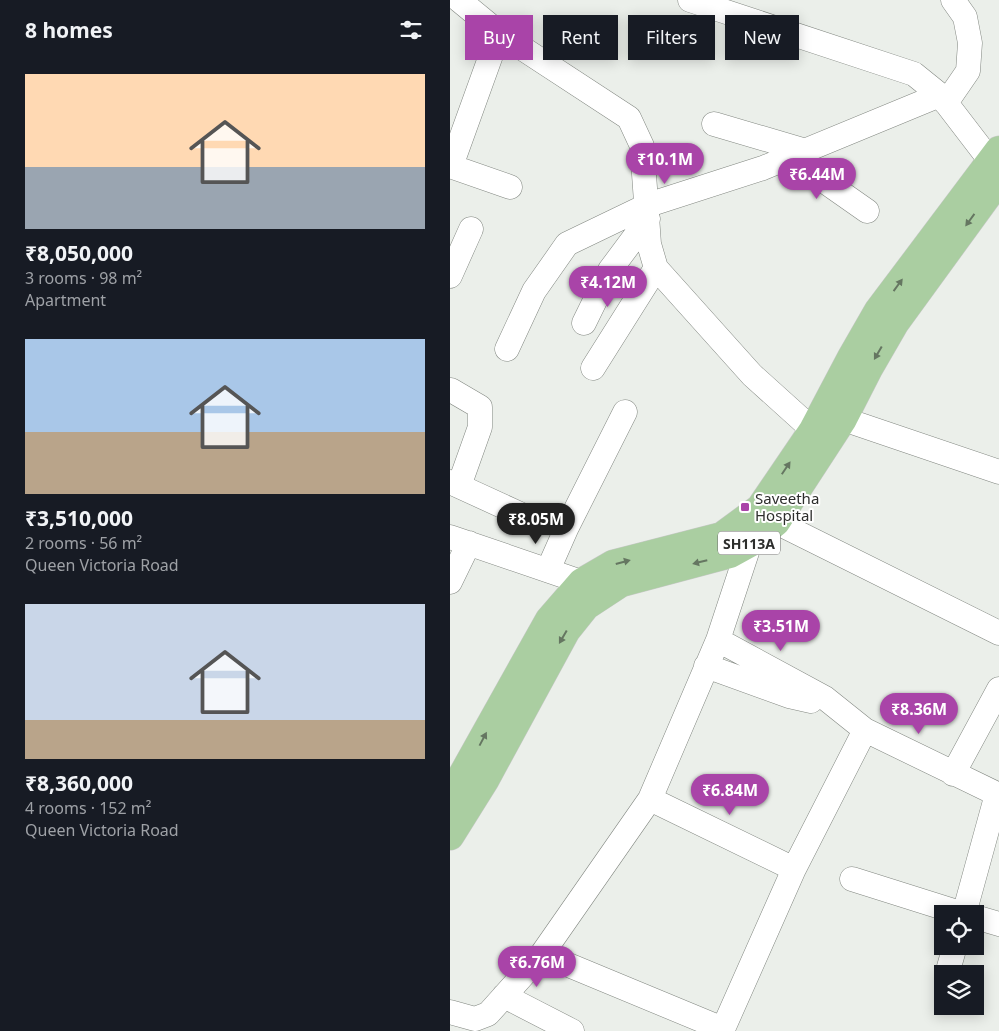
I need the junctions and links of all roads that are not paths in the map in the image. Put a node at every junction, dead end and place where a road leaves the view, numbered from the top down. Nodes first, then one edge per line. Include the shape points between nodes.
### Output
1 (459, 0) edge
2 (690, 0) edge
3 (953, 0) edge
4 (478, 15) edge
5 (533, 55) edge
6 (490, 60) edge
7 (943, 99) junction
8 (714, 124) dead end
9 (798, 154) junction
10 (450, 166) edge
11 (997, 166) edge
12 (510, 187) dead end
13 (867, 211) dead end
14 (648, 212) junction
15 (471, 229) dead end
16 (656, 268) junction
17 (450, 276) edge
18 (584, 323) dead end
19 (507, 349) dead end
20 (593, 368) dead end
21 (450, 390) edge
22 (625, 412) dead end
23 (843, 419) junction
24 (813, 430) junction
25 (999, 472) edge
26 (455, 484) edge
27 (522, 515) dead end
28 (776, 522) junction
29 (747, 532) junction
30 (459, 540) edge
31 (548, 570) junction
32 (450, 582) edge
33 (582, 582) junction
34 (608, 592) junction
35 (999, 633) edge
36 (718, 640) junction
37 (706, 666) junction
38 (999, 689) edge
39 (830, 702) junction
40 (865, 730) junction
41 (458, 766) edge
42 (953, 774) junction
43 (998, 795) edge
44 (450, 797) edge
45 (650, 799) junction
46 (450, 836) edge
47 (794, 869) junction
48 (852, 879) dead end
49 (935, 905) edge
50 (967, 905) edge
51 (984, 920) edge
52 (999, 924) edge
53 (542, 954) junction
54 (504, 996) junction
55 (450, 1012) edge
56 (473, 1025) edge
57 (572, 1031) edge

1 - 4 street
2 - 7 street via 914,74
3 - 7 street via 965,16 970,43 968,71
5 - 14 street via 629,118 642,146
6 - 10 street
7 - 9 street
7 - 11 street
8 - 9 street
9 - 13 street
9 - 14 street
10 - 12 street
11 -> 23 main road, SH113A via 895,323
24 -> 11 main road, SH113A via 878,311
14 - 16 street via 649,244
14 - 18 street via 610,270
14 - 19 street via 567,244 534,291
15 - 17 street
16 - 20 street
16 - 24 street via 752,375
21 - 26 street via 480,407 482,417
22 - 31 street
23 - 25 street
23 - 28 main road, SH113A
29 -> 24 main road, SH113A
26 - 27 street
28 - 29 main road, SH113A
28 - 35 street
33 -> 29 main road, SH113A via 613,564
29 -> 34 main road, SH113A via 730,554 621,583
29 - 36 street
30 - 31 street
30 - 32 street
31 - 33 street
33 - 34 street
41 -> 33 main road, SH113A via 549,620
34 -> 46 main road, SH113A via 586,606 566,631 485,780
36 - 37 street
36 - 39 street
37 - 39 street via 789,696 819,704
37 - 45 street
38 - 42 street
39 - 40 street
40 - 42 street
40 - 47 street
41 - 44 main road, SH113A
42 - 43 street
43 - 50 street
45 - 47 street
45 - 53 street
47 - 53 street via 723,1029
48 - 49 street
51 - 52 street
53 - 54 street
54 - 56 street
54 - 57 street
55 - 56 street

